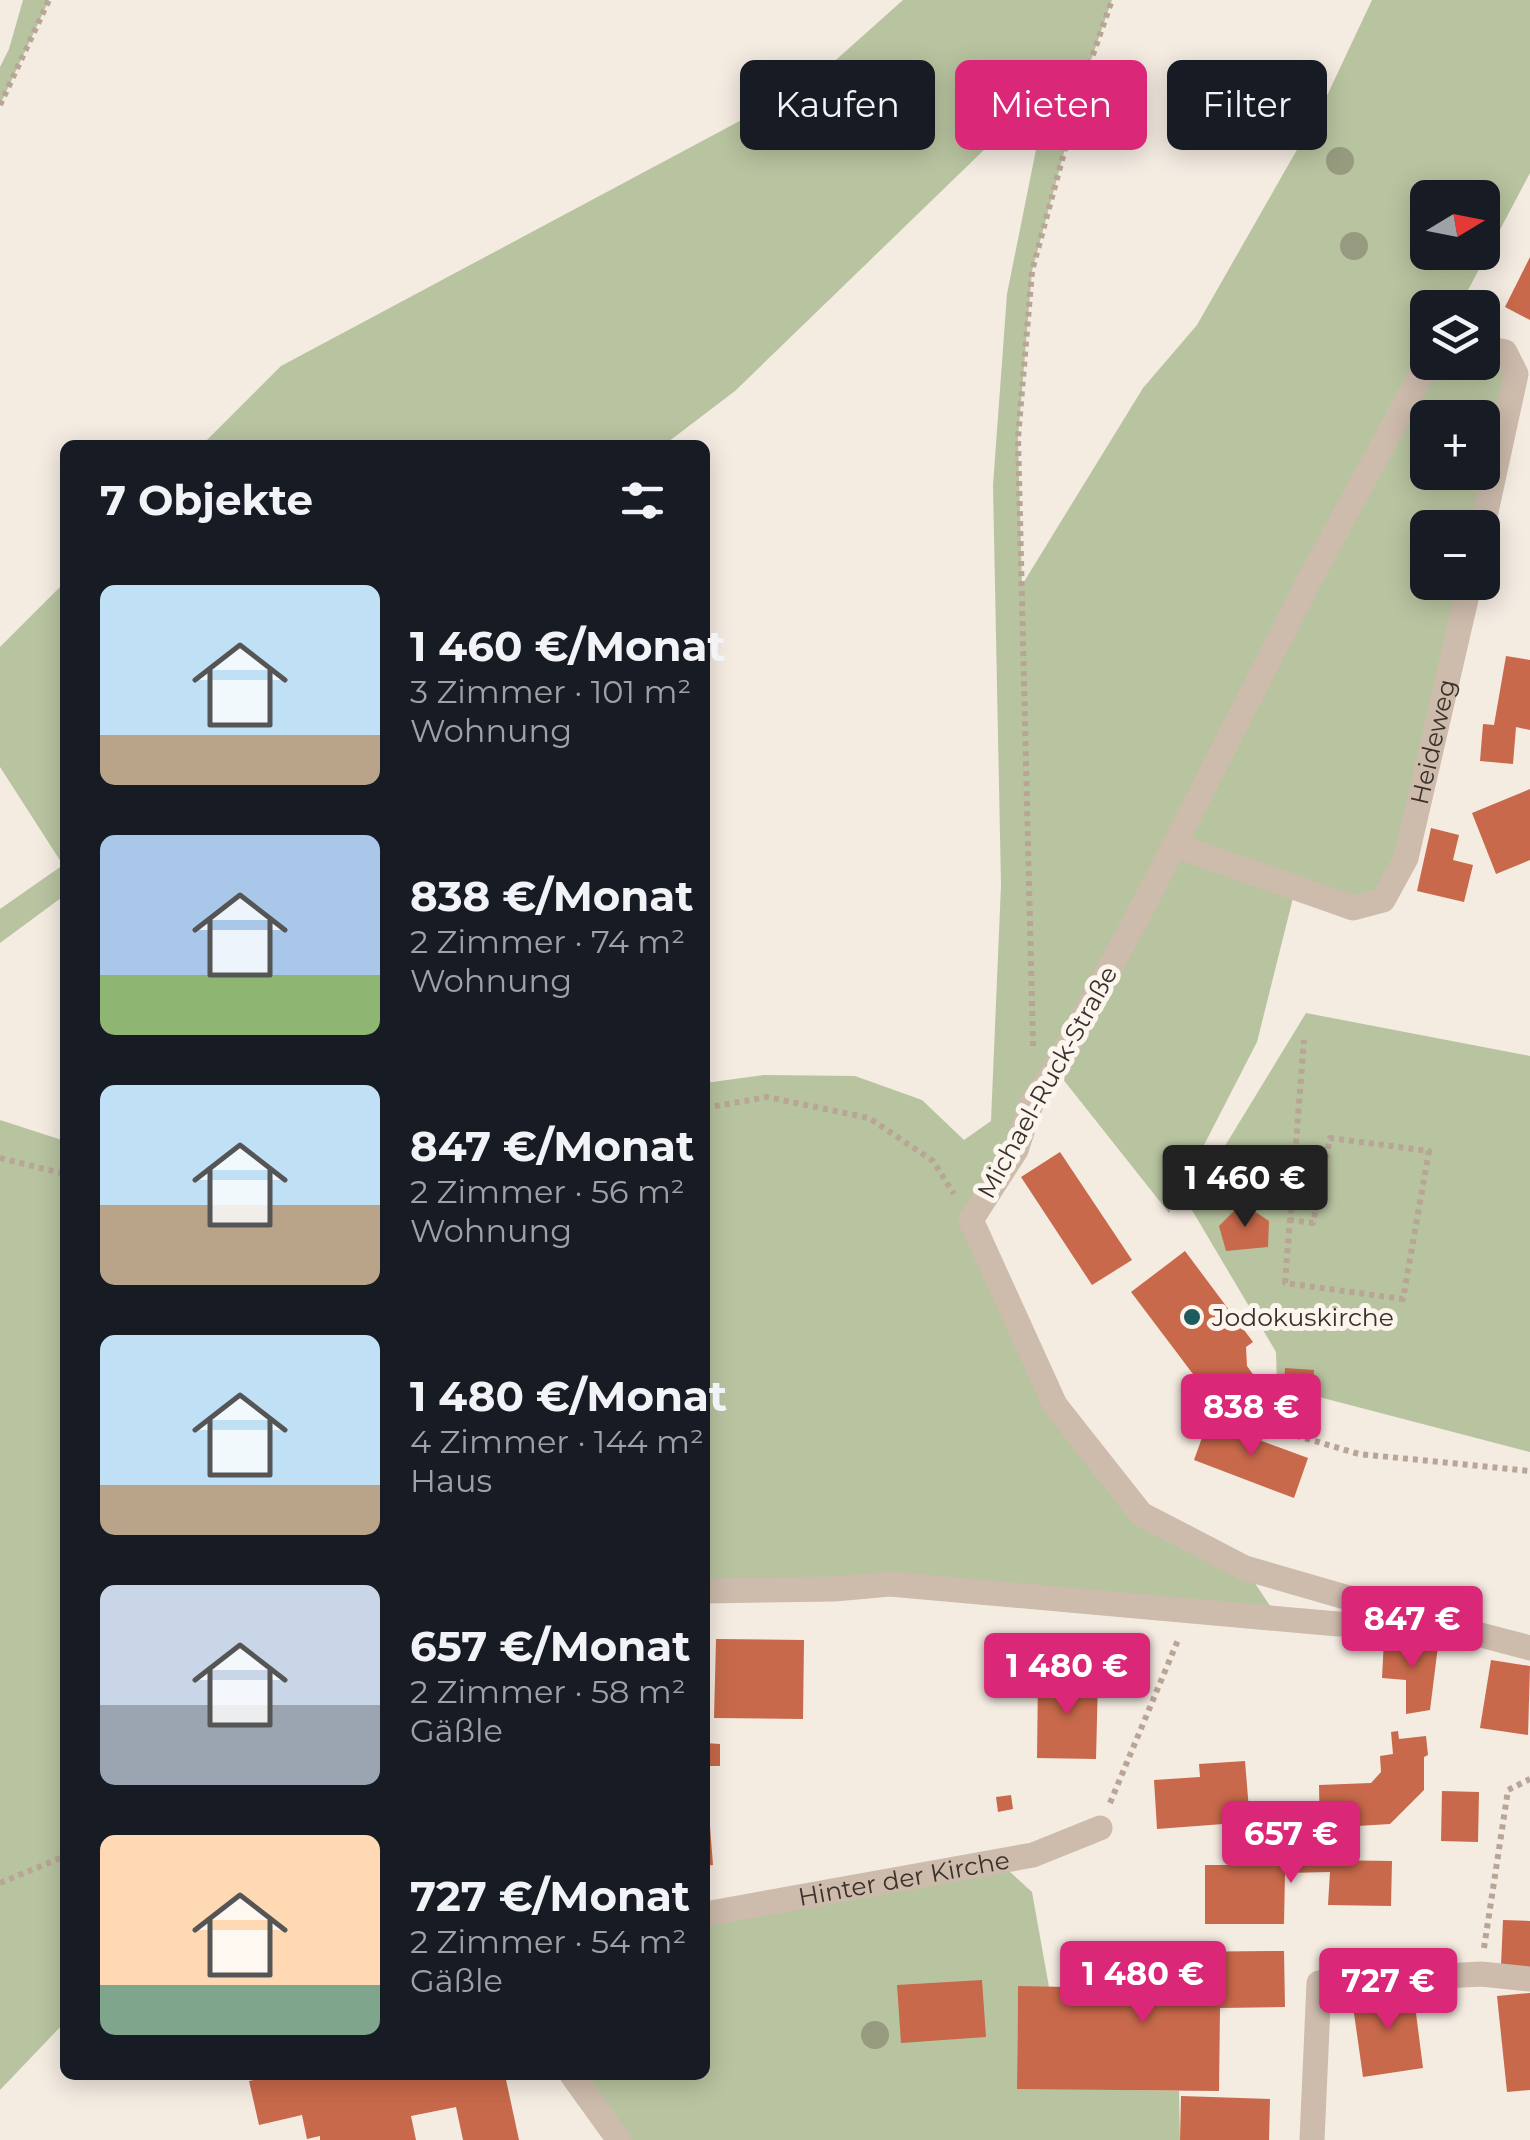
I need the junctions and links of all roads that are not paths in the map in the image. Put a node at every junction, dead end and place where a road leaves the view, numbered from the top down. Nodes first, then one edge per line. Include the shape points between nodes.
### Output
1 (1500, 351) edge
2 (1418, 380) edge
3 (1486, 510) edge
4 (1466, 600) edge
5 (1174, 845) junction
6 (710, 1591) edge
7 (1435, 1623) junction
8 (1530, 1648) edge
9 (1100, 1828) road end
10 (710, 1913) edge
11 (1530, 1979) edge
12 (576, 2080) edge
13 (619, 2140) edge
14 (1312, 2140) edge

1 - 3 street via 1516,374
2 - 5 street, Michael-Ruck-Straße
4 - 5 street, Heideweg via 1406,858 1383,900 1353,908
5 - 7 street, Michael-Ruck-Straße via 1031,1104 1016,1150 970,1220 1055,1405 1141,1514 1245,1568
6 - 7 street, Michael-Ruck-Straße via 890,1584 1338,1624
7 - 8 street, Michael-Ruck-Straße
9 - 10 street, Hinter der Kirche via 1033,1855
11 - 14 street via 1480,1974 1319,1983
12 - 13 street

